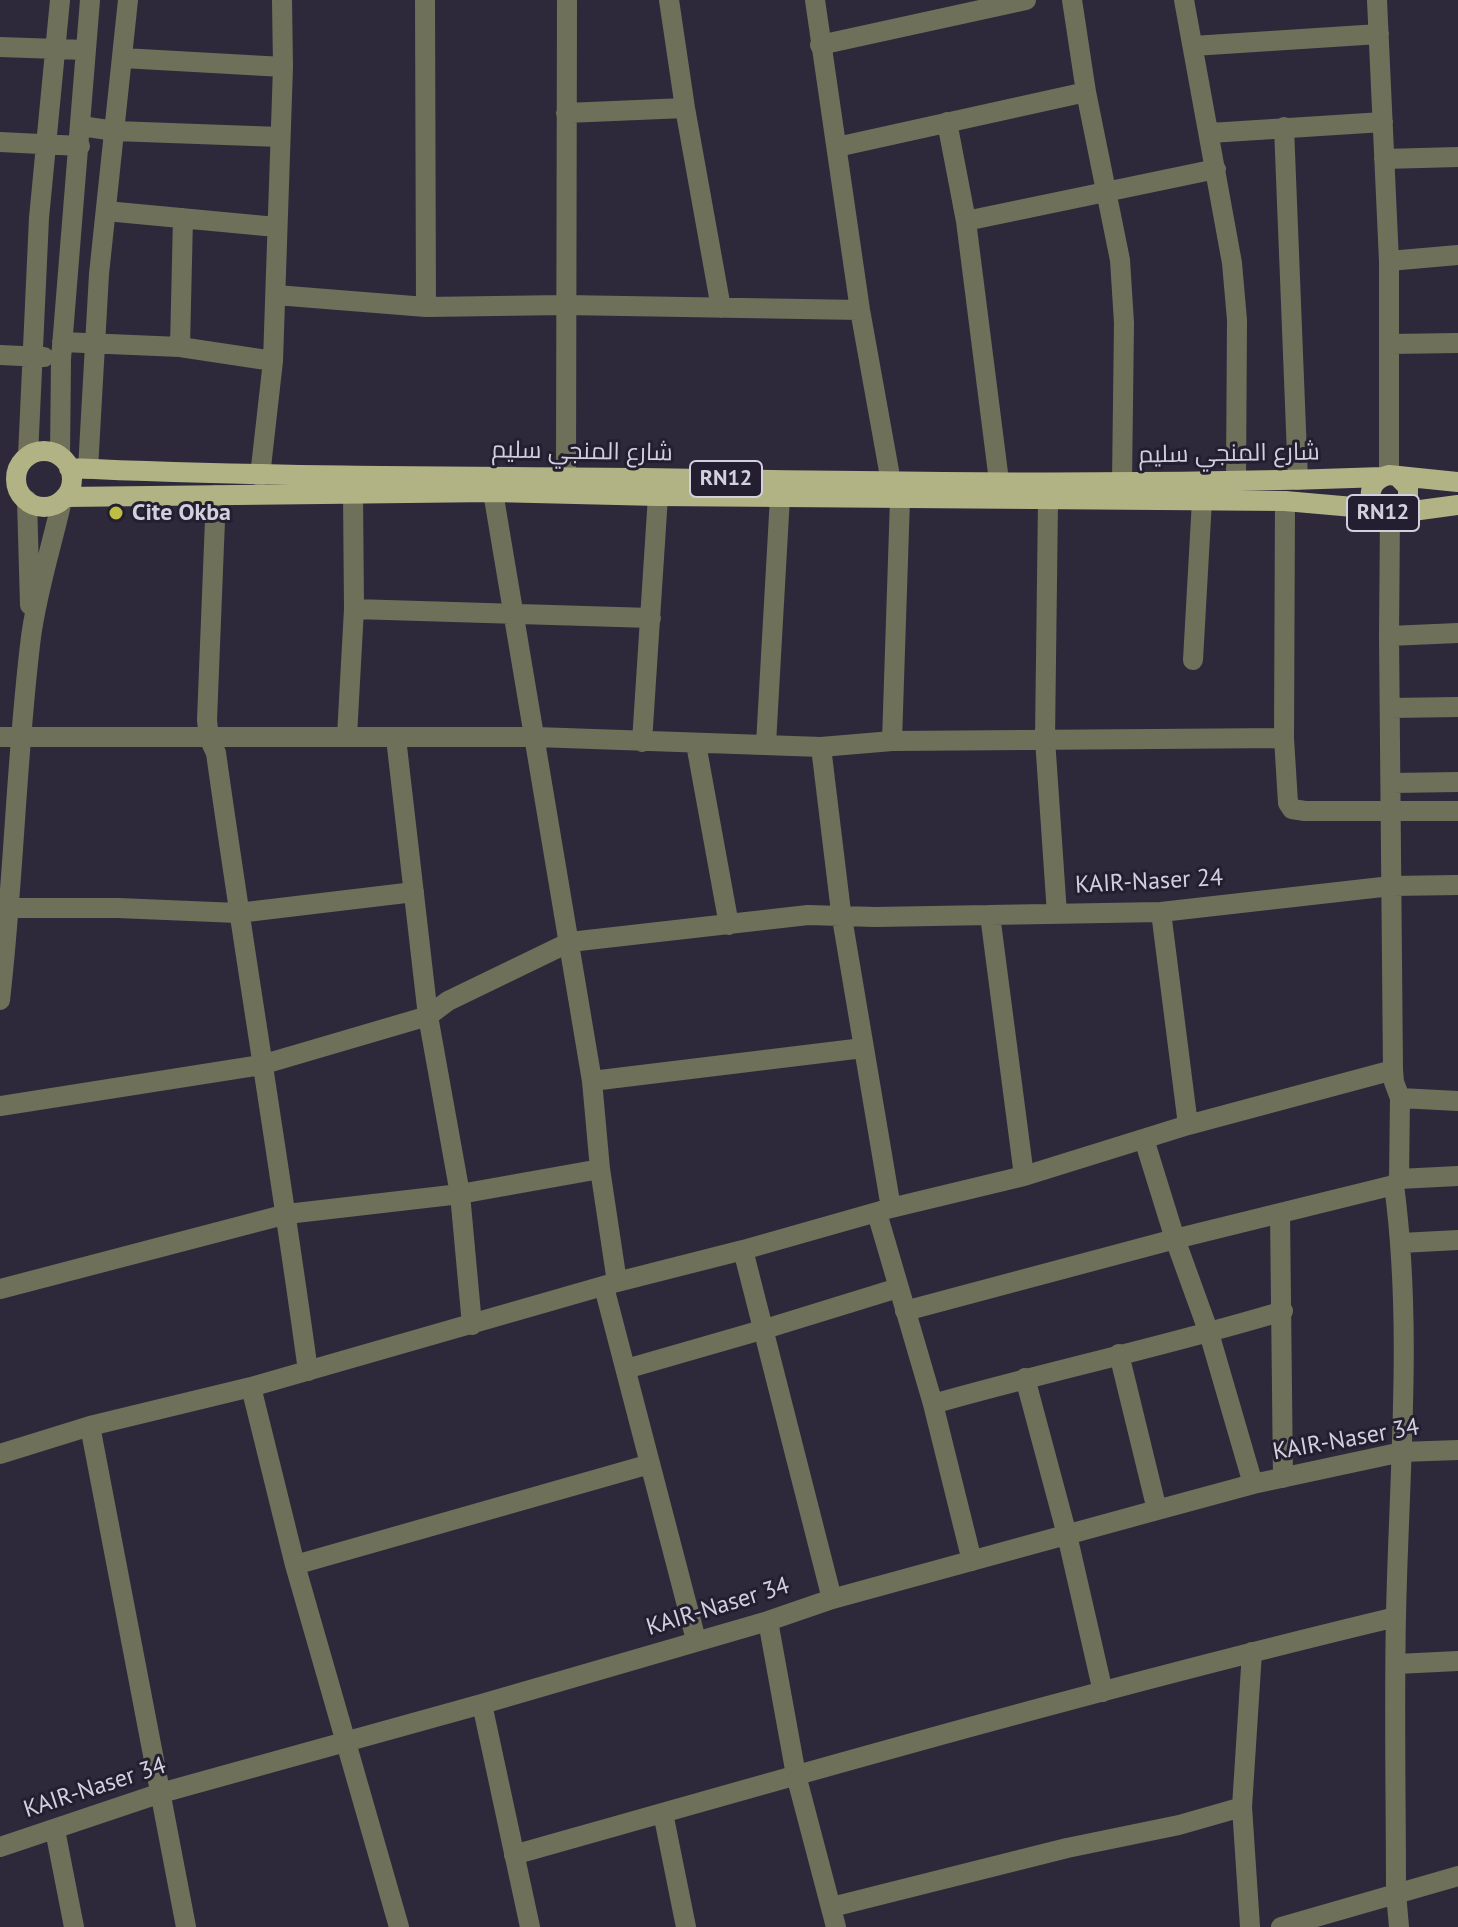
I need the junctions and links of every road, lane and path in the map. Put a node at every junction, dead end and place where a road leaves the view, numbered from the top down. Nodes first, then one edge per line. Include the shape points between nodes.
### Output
1 (60, 0) edge
2 (90, 0) edge
3 (128, 0) edge
4 (282, 0) edge
5 (425, 0) edge
6 (567, 0) edge
7 (669, 0) edge
8 (815, 0) edge
9 (1026, 0) edge
10 (1072, 0) edge
11 (1184, 0) edge
12 (1377, 0) edge
13 (1379, 34) junction
14 (820, 45) junction
15 (1193, 46) junction
16 (0, 47) edge
17 (57, 48) junction
18 (86, 50) junction
19 (123, 58) junction
20 (283, 67) junction
21 (1086, 92) junction
22 (685, 108) junction
23 (566, 113) junction
24 (947, 122) junction
25 (1383, 122) junction
26 (1284, 127) junction
27 (115, 131) junction
28 (1210, 133) junction
29 (80, 136) junction
30 (280, 137) junction
31 (0, 142) edge
32 (46, 143) junction
33 (837, 147) junction
34 (1458, 157) edge
35 (1384, 159) junction
36 (1216, 169) junction
37 (1106, 193) junction
38 (106, 211) junction
39 (183, 218) junction
40 (966, 221) junction
41 (276, 227) junction
42 (1458, 255) edge
43 (1389, 261) junction
44 (276, 295) junction
45 (565, 305) junction
46 (426, 307) junction
47 (721, 308) junction
48 (860, 310) junction
49 (93, 343) junction
50 (1458, 343) edge
51 (1390, 344) junction
52 (180, 347) junction
53 (62, 350) junction
54 (0, 355) edge
55 (33, 357) junction
56 (273, 361) junction
57 (16, 463) edge
58 (72, 464) junction
59 (260, 476) junction
60 (1389, 476) junction
61 (566, 477) junction
62 (1298, 480) junction
63 (999, 481) junction
64 (1236, 481) junction
65 (1122, 482) junction
66 (1458, 482) edge
67 (896, 490) junction
68 (353, 492) junction
69 (493, 492) junction
70 (216, 495) junction
71 (0, 496) edge
72 (658, 496) junction
73 (780, 497) junction
74 (25, 499) junction
75 (64, 499) junction
76 (1202, 500) junction
77 (1048, 501) junction
78 (1285, 501) junction
79 (1458, 505) edge
80 (1388, 512) junction
81 (354, 609) junction
82 (516, 614) junction
83 (651, 618) junction
84 (31, 633) junction
85 (1458, 633) edge
86 (1389, 636) junction
87 (1193, 660) dead end
88 (1458, 707) edge
89 (1391, 708) junction
90 (347, 736) junction
91 (536, 737) junction
92 (10, 738) edge
93 (209, 738) junction
94 (396, 738) junction
95 (1284, 738) junction
96 (1045, 739) junction
97 (892, 741) junction
98 (642, 742) junction
99 (696, 744) junction
100 (766, 744) junction
101 (821, 747) junction
102 (1458, 782) edge
103 (1392, 783) junction
104 (1458, 811) edge
105 (1391, 812) junction
106 (1458, 885) edge
107 (1391, 886) junction
108 (414, 892) junction
109 (5, 908) edge
110 (1161, 912) junction
111 (238, 913) junction
112 (1057, 914) junction
113 (990, 915) junction
114 (842, 917) junction
115 (729, 925) junction
116 (570, 942) junction
117 (0, 1000) edge
118 (428, 1016) junction
119 (863, 1048) junction
120 (261, 1065) junction
121 (1393, 1070) junction
122 (592, 1081) junction
123 (1400, 1098) junction
124 (1458, 1101) edge
125 (0, 1106) edge
126 (1188, 1125) junction
127 (1144, 1139) junction
128 (600, 1169) junction
129 (1024, 1176) junction
130 (1458, 1176) edge
131 (1396, 1182) junction
132 (460, 1194) junction
133 (884, 1210) junction
134 (1280, 1213) junction
135 (287, 1214) junction
136 (1175, 1239) junction
137 (1458, 1240) edge
138 (1401, 1243) junction
139 (743, 1250) junction
140 (611, 1285) junction
141 (898, 1288) junction
142 (0, 1289) edge
143 (905, 1311) junction
144 (1283, 1311) junction
145 (472, 1325) junction
146 (765, 1329) junction
147 (1209, 1333) junction
148 (1119, 1354) junction
149 (626, 1369) junction
150 (308, 1371) junction
151 (1025, 1378) junction
152 (251, 1387) junction
153 (933, 1404) junction
154 (90, 1426) junction
155 (1458, 1450) edge
156 (1402, 1452) junction
157 (0, 1454) edge
158 (650, 1464) junction
159 (1283, 1478) junction
160 (1253, 1484) junction
161 (1157, 1510) junction
162 (1067, 1535) junction
163 (972, 1561) junction
164 (295, 1565) junction
165 (832, 1599) junction
166 (1396, 1617) junction
167 (768, 1621) junction
168 (696, 1640) junction
169 (1252, 1652) junction
170 (1458, 1661) edge
171 (1397, 1664) junction
172 (1103, 1692) junction
173 (482, 1704) junction
174 (346, 1741) junction
175 (796, 1775) junction
176 (161, 1793) junction
177 (1242, 1807) junction
178 (663, 1813) junction
179 (55, 1830) junction
180 (0, 1847) edge
181 (514, 1855) junction
182 (1458, 1876) edge
183 (1396, 1893) junction
184 (834, 1917) edge
185 (392, 1925) edge
186 (74, 1927) edge
187 (186, 1927) edge
188 (530, 1927) edge
189 (686, 1927) edge
190 (1250, 1927) edge
191 (1281, 1927) edge
192 (1399, 1927) edge

1 - 17 street
2 - 18 street
3 - 19 street
4 - 20 street
5 - 46 street
6 - 23 street
7 - 22 street
8 - 14 street
9 - 14 street
10 - 21 street
11 - 15 street
12 - 13 street
13 - 15 street
13 - 25 street
14 - 33 street
15 - 28 street
16 - 17 street
17 - 18 street
17 - 32 street
18 - 29 street
19 - 20 street
19 - 27 street
20 - 30 street
21 - 24 street
21 - 37 street
22 - 23 street
22 - 47 street
23 - 45 street
24 - 33 street
24 - 40 street
25 - 26 street
25 - 35 street
26 - 28 street
26 - 62 street
27 - 29 street
27 - 30 street
27 - 38 street
28 - 36 street
29 - 32 street
29 - 53 street
30 - 41 street
31 - 32 street
32 - 55 street
33 - 48 street
34 - 35 street
35 - 43 street
36 - 37 street
36 - 64 street via 1237,320
37 - 40 street
37 - 65 street via 1120,260 1124,323
38 - 39 street
38 - 49 street
39 - 41 street
39 - 52 street
40 - 63 street
41 - 44 street
42 - 43 street
43 - 51 street
44 - 46 street
44 - 56 street
45 - 46 street
45 - 47 street
45 - 61 street
47 - 48 street
48 - 67 street
49 - 52 street
49 - 53 street
49 - 58 street
50 - 51 street
51 - 60 street
52 - 56 street
53 - 55 street
53 - 58 street
54 - 55 street
55 - 57 street
56 - 59 street
57 - 58 main road, RN12 via 39,451
57 - 74 main road via 17,487
58 - 59 main road, شارع المنجي سليم / RN12
58 - 75 main road via 71,487
59 - 61 main road, شارع المنجي سليم / RN12
60 - 62 main road, شارع المنجي سليم / RN12
60 - 66 main road, شارع المنجي سليم / RN12
60 - 80 main road, RN12 via 1375,481 1370,495
60 - 80 main road, RN12 via 1408,487 1410,494 1408,502
61 - 67 main road, شارع المنجي سليم / RN12
62 - 64 main road, شارع المنجي سليم / RN12
63 - 65 main road, شارع المنجي سليم / RN12
63 - 67 main road, شارع المنجي سليم / RN12
64 - 65 main road, شارع المنجي سليم / RN12
67 - 73 main road, شارع المنجي سليم / RN12
67 - 77 main road, شارع المنجي سليم / RN12
67 - 97 street
68 - 69 main road, شارع المنجي سليم / RN12
68 - 70 main road, شارع المنجي سليم / RN12
68 - 81 street
69 - 72 main road, شارع المنجي سليم / RN12
69 - 82 street
70 - 75 main road, شارع المنجي سليم / RN12
70 - 93 street
71 - 74 main road, RN12
72 - 73 main road, شارع المنجي سليم / RN12
72 - 83 street
73 - 100 street
74 - 75 main road, RN12 via 48,506
74 - 84 street
75 - 84 street
76 - 77 main road, شارع المنجي سليم / RN12
76 - 78 main road, شارع المنجي سليم / RN12
76 - 87 street
77 - 96 street
78 - 80 main road, شارع المنجي سليم / RN12
78 - 95 street
79 - 80 main road, شارع المنجي سليم / RN12
80 - 86 street
81 - 82 street
81 - 90 street
82 - 83 street
82 - 91 street
83 - 98 street
84 - 92 street
85 - 86 street
86 - 89 street
88 - 89 street
89 - 103 street
90 - 93 street
90 - 94 street
91 - 94 street
91 - 98 street
91 - 116 street
92 - 93 street
92 - 109 street
93 - 111 street via 216,753
94 - 108 street
95 - 96 street
95 - 105 street via 1292,809
96 - 97 street
96 - 112 street
97 - 101 street
98 - 99 street
99 - 100 street
99 - 115 street
100 - 101 street
101 - 114 street
102 - 103 street
103 - 105 street
104 - 105 street
105 - 107 street
106 - 107 street, KAIR-Naser 24
107 - 110 street, KAIR-Naser 24
107 - 121 street
108 - 111 street
108 - 118 street
109 - 111 street
109 - 117 street
110 - 112 street, KAIR-Naser 24
110 - 126 street
111 - 120 street
112 - 113 street, KAIR-Naser 24
113 - 114 street, KAIR-Naser 24
113 - 129 street
114 - 115 street, KAIR-Naser 24 via 791,916
114 - 119 street
115 - 116 street, KAIR-Naser 24
116 - 118 street, KAIR-Naser 24 via 448,1001
116 - 122 street
118 - 120 street, KAIR-Naser 24
118 - 132 street
119 - 122 street
119 - 133 street
120 - 125 street, KAIR-Naser 24
120 - 135 street
121 - 123 street
121 - 126 street
122 - 128 street
123 - 124 street
123 - 131 street
126 - 127 street
127 - 129 street
127 - 136 street
128 - 132 street
128 - 140 street
129 - 133 street
130 - 131 street
131 - 134 street
131 - 138 street
132 - 135 street
132 - 145 street
133 - 139 street
133 - 141 street
134 - 136 street
134 - 144 street
135 - 142 street
135 - 150 street
136 - 143 street
136 - 147 street
137 - 138 street
138 - 156 street
139 - 140 street
139 - 146 street
140 - 145 street
140 - 149 street
141 - 143 street
141 - 146 street
143 - 153 street
144 - 147 street
144 - 159 street
145 - 150 street
146 - 149 street
146 - 165 street
147 - 148 street
147 - 160 street
148 - 151 street
148 - 161 street
149 - 158 street
150 - 152 street
151 - 153 street
151 - 162 street
152 - 154 street
152 - 164 street
153 - 163 street
154 - 157 street
154 - 176 street
155 - 156 street, KAIR-Naser 34
156 - 159 street, KAIR-Naser 34
156 - 166 street
158 - 164 street
158 - 168 street
159 - 160 street, KAIR-Naser 34
160 - 161 street, KAIR-Naser 34
161 - 162 street, KAIR-Naser 34
162 - 163 street, KAIR-Naser 34
162 - 172 street
163 - 165 street, KAIR-Naser 34
164 - 174 street
165 - 167 street, KAIR-Naser 34
166 - 169 street
166 - 171 street
167 - 168 street, KAIR-Naser 34
167 - 175 street
168 - 173 street, KAIR-Naser 34
169 - 172 street
169 - 177 street
170 - 171 street
171 - 183 street
172 - 175 street
173 - 174 street, KAIR-Naser 34
173 - 181 street
174 - 176 street, KAIR-Naser 34
174 - 185 street
175 - 178 street
175 - 184 street
176 - 179 street, KAIR-Naser 34
176 - 187 street
177 - 184 street via 1067,1848
177 - 190 street
178 - 181 street
178 - 189 street
179 - 180 street, KAIR-Naser 34
179 - 186 street
181 - 188 street
182 - 183 street
183 - 191 street
183 - 192 street

